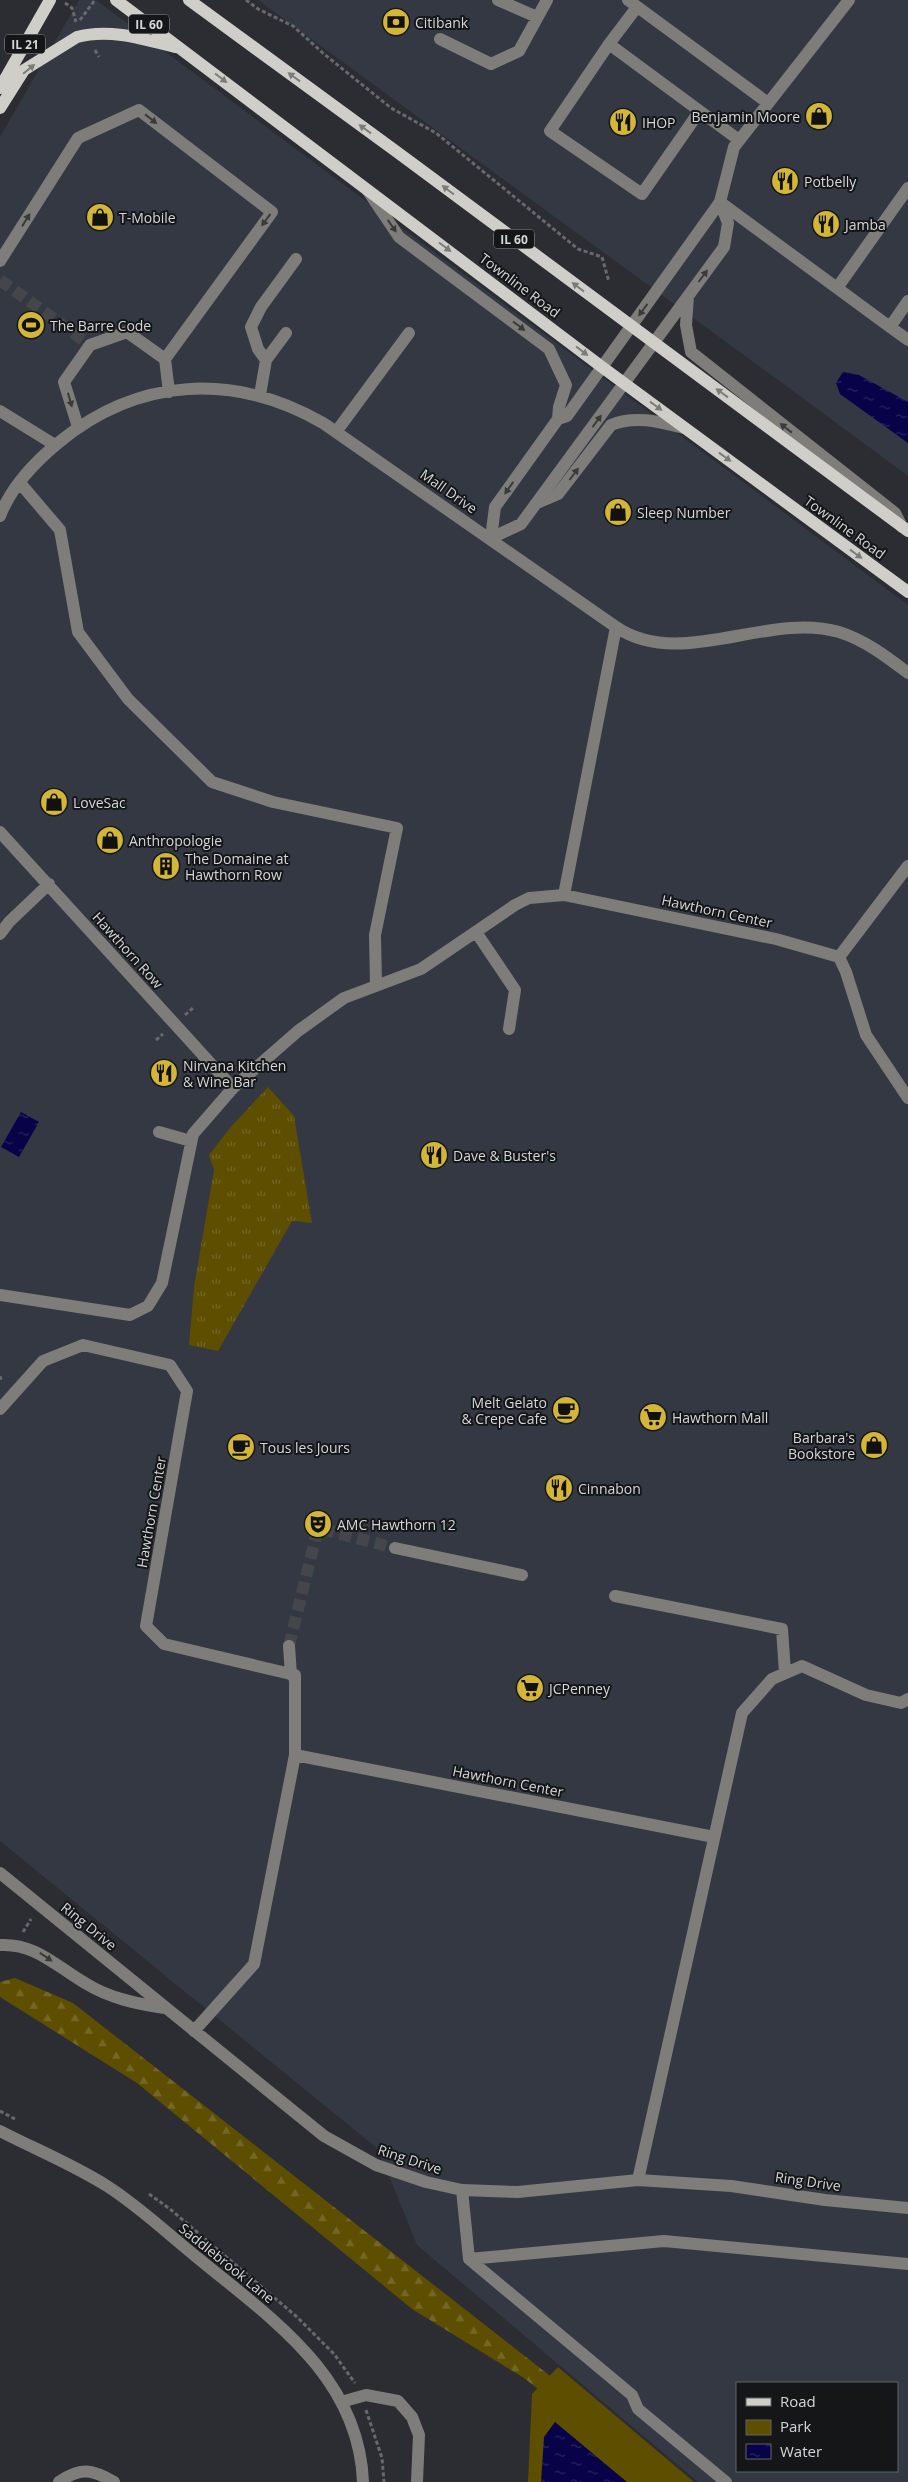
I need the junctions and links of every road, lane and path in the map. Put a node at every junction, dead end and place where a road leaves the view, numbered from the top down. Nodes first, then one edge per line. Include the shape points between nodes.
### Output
1 (50, 0) edge
2 (95, 0) edge
3 (116, 0) edge
4 (189, 0) edge
5 (246, 0) edge
6 (498, 0) edge
7 (547, 0) edge
8 (849, 0) edge
9 (632, 4) edge
10 (537, 17) junction
11 (77, 24) dead end
12 (440, 39) dead end
13 (610, 44) junction
14 (182, 49) junction
15 (0, 88) edge
16 (768, 103) junction
17 (0, 108) edge
18 (699, 112) junction
19 (740, 140) junction
20 (364, 186) junction
21 (908, 188) edge
22 (720, 202) junction
23 (296, 259) dead end
24 (0, 262) edge
25 (609, 282) dead end
26 (837, 288) junction
27 (688, 296) junction
28 (908, 301) edge
29 (631, 327) junction
30 (890, 327) junction
31 (286, 333) dead end
32 (409, 333) dead end
33 (908, 340) edge
34 (654, 344) junction
35 (165, 359) junction
36 (266, 360) junction
37 (602, 367) junction
38 (625, 383) junction
39 (169, 392) junction
40 (260, 395) junction
41 (0, 411) edge
42 (558, 420) junction
43 (78, 427) junction
44 (686, 428) junction
45 (336, 432) junction
46 (55, 445) junction
47 (20, 483) junction
48 (537, 503) junction
49 (0, 516) edge
50 (905, 529) edge
51 (491, 538) junction
52 (908, 592) edge
53 (616, 627) junction
54 (908, 673) edge
55 (0, 832) edge
56 (908, 866) edge
57 (49, 884) junction
58 (564, 895) junction
59 (476, 932) junction
60 (0, 934) edge
61 (839, 958) junction
62 (376, 985) junction
63 (509, 1029) dead end
64 (233, 1088) junction
65 (908, 1098) edge
66 (159, 1132) dead end
67 (191, 1141) junction
68 (0, 1295) edge
69 (2, 1404) edge
70 (395, 1548) tunnel mouth
71 (522, 1575) dead end
72 (615, 1596) dead end
73 (289, 1646) tunnel mouth
74 (785, 1673) junction
75 (291, 1674) junction
76 (908, 1699) edge
77 (295, 1755) junction
78 (714, 1837) junction
79 (0, 1873) edge
80 (0, 1945) edge
81 (166, 2008) junction
82 (194, 2031) junction
83 (0, 2132) edge
84 (638, 2180) junction
85 (462, 2190) junction
86 (908, 2208) edge
87 (469, 2259) junction
88 (908, 2264) edge
89 (341, 2402) junction
90 (59, 2482) edge
91 (114, 2482) edge
92 (363, 2482) edge
93 (417, 2482) edge
94 (726, 2482) edge

1 - 15 main road, IL 21
2 - 11 path
3 - 14 main road, Townline Road / IL 60
29 -> 4 main road, IL 60
5 - 25 path via 294,26 391,108 436,133 578,249 602,258
6 - 10 street
7 - 10 street
8 - 16 street
9 - 13 street
9 - 16 street
10 - 12 street via 519,51 491,64
13 - 18 street
13 - 18 street via 550,132 642,194
17 -> 14 main road via 24,70 77,37 130,35
14 -> 20 main road, Townline Road / IL 60
16 - 19 street
18 - 19 street
19 - 22 street via 734,147
20 -> 37 main road, Townline Road / IL 60
20 -> 42 street via 399,237 549,349 566,385
21 - 26 street
22 - 26 street
27 -> 22 street via 724,247 728,223
22 -> 29 street
23 - 36 street via 251,327 258,349
24 -> 35 street via 78,138 139,110 272,212
26 - 30 street
27 - 34 street
50 -> 27 street via 895,513 691,352 686,325
28 - 30 street
29 - 34 main road, IL 60
29 - 37 street
30 - 33 street
31 - 36 street
32 - 45 street
34 - 38 street
50 -> 34 main road, IL 60
35 - 39 street
35 -> 43 street via 126,332 90,345 64,382
36 - 40 street
37 - 38 main road, Townline Road / IL 60
37 - 42 street via 567,416
38 -> 44 main road, Townline Road / IL 60
48 -> 38 street
39 - 40 street, Mall Drive via 206,388
39 - 43 street, Mall Drive via 129,401 88,419
40 - 45 street, Mall Drive via 302,411
41 - 46 street
42 -> 51 street via 495,507
43 - 46 street, Mall Drive
48 -> 44 street via 558,494 611,425 623,420 637,420
44 -> 52 main road, Townline Road / IL 60
45 - 51 street, Mall Drive
46 - 47 street, Mall Drive
47 - 49 street, Mall Drive
47 - 62 street via 60,530 78,632 128,699 212,782 273,802 397,828 375,935
48 - 51 street via 521,524
51 - 53 street, Mall Drive
53 - 54 street, Mall Drive via 636,638 656,643 816,628 854,638
53 - 58 street
55 - 57 street, Hawthorn Row
56 - 61 street
57 - 60 street
57 - 64 street, Hawthorn Row
58 - 59 street, Hawthorn Center via 529,898
58 - 61 street, Hawthorn Center via 776,939
59 - 62 street, Hawthorn Center via 421,969
59 - 63 street via 515,990
61 - 65 street via 866,1035
62 - 64 street, Hawthorn Center via 344,998 298,1031
64 - 67 street, Hawthorn Center via 193,1134
66 - 67 street
67 - 68 street via 162,1283 148,1306 130,1315
69 - 75 street, Hawthorn Center via 44,1361 83,1345 170,1365 188,1391 146,1626 164,1644
70 - 71 street
72 - 74 street via 782,1629
73 - 75 street
74 - 76 street via 802,1666 866,1696 901,1703
74 - 78 street via 772,1678 742,1713
75 - 77 street via 295,1676
77 - 78 street, Hawthorn Center
77 - 82 street via 254,1964
78 - 84 street
79 - 81 street, Ring Drive
80 -> 81 street via 12,1944 36,1950 86,1984 132,2003
81 - 82 street, Ring Drive
82 - 85 street, Ring Drive via 344,2149 376,2165
83 - 89 street, Saddlebrook Lane via 107,2186 124,2198 291,2335 305,2349
84 - 85 street, Ring Drive via 518,2192
84 - 86 street, Ring Drive via 731,2186
85 - 87 street
87 - 88 street via 664,2242
87 - 94 street via 632,2395 638,2409
89 - 92 street, Saddlebrook Lane via 351,2423 362,2463
89 - 93 street via 366,2395 398,2401 412,2417 418,2435
90 - 91 street via 80,2471 96,2472

